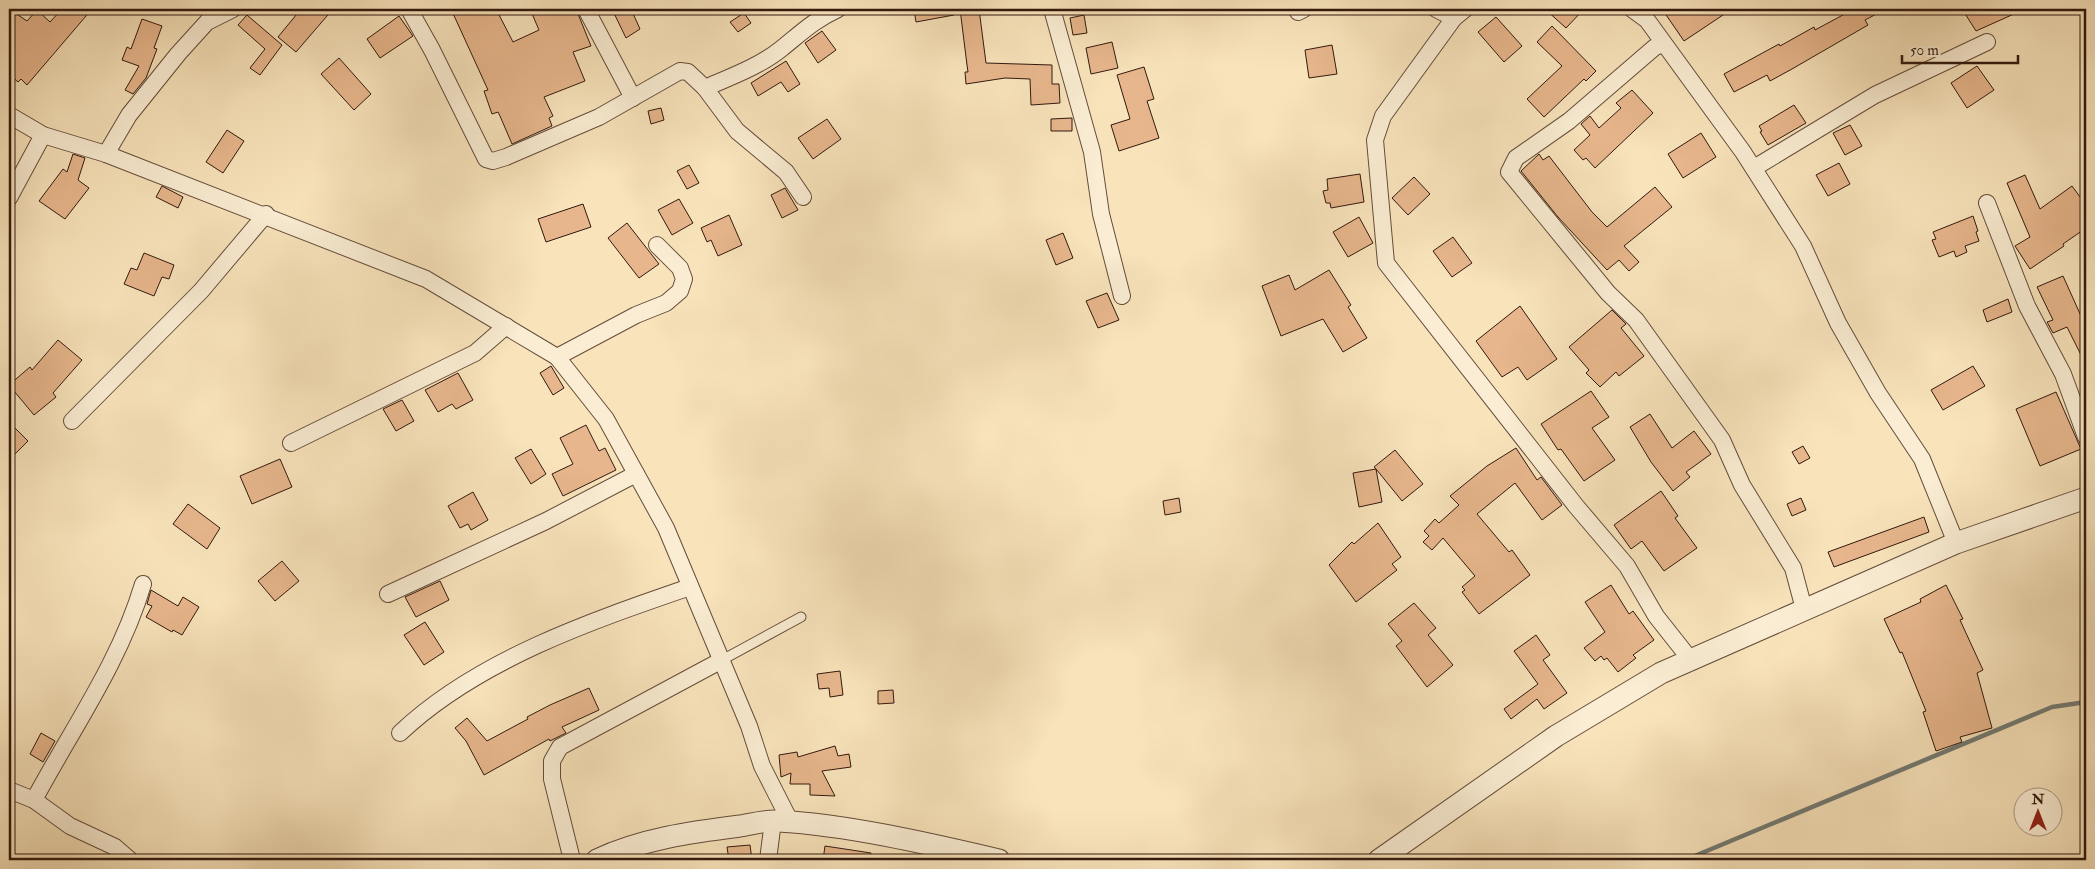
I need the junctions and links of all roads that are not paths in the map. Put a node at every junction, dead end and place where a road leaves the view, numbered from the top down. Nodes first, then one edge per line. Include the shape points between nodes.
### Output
1 (232, 9) edge
2 (408, 9) edge
3 (586, 9) edge
4 (838, 9) edge
5 (1052, 9) edge
6 (1436, 9) edge
7 (1632, 9) edge
8 (1459, 13) edge
9 (1987, 42) dead end
10 (1664, 44) junction
11 (705, 88) junction
12 (633, 98) junction
13 (9, 115) edge
14 (43, 134) junction
15 (106, 154) junction
16 (1754, 168) junction
17 (9, 198) edge
18 (803, 198) dead end
19 (1987, 203) dead end
20 (266, 214) junction
21 (657, 245) dead end
22 (1122, 296) dead end
23 (506, 326) junction
24 (558, 357) junction
25 (72, 422) dead end
26 (2086, 437) edge
27 (291, 443) dead end
28 (636, 474) junction
29 (2086, 498) edge
30 (1956, 542) junction
31 (143, 584) dead end
32 (690, 587) junction
33 (388, 594) dead end
34 (1804, 609) junction
35 (801, 618) dead end
36 (722, 660) junction
37 (1690, 660) junction
38 (400, 733) dead end
39 (9, 790) edge
40 (34, 800) junction
41 (782, 822) junction
42 (606, 858) edge
43 (1388, 858) edge
44 (130, 860) edge
45 (572, 860) edge
46 (768, 860) edge
47 (999, 860) edge

1 - 15 street via 207,22 178,54 130,115
2 - 12 street via 486,159 493,161 506,157 599,117
3 - 12 street
4 - 11 street via 816,20 760,62
5 - 22 street via 1092,152 1101,214
6 - 8 street
7 - 10 street via 1647,20
8 - 37 street via 1383,116 1375,140 1386,263 1627,566 1656,616
9 - 16 street via 1875,95
10 - 16 street
10 - 34 street via 1648,52 1569,121 1516,158 1509,172 1608,294 1636,320 1717,433 1742,485 1794,568
11 - 12 street via 688,72 680,71
11 - 18 street via 737,131 786,172
13 - 14 street
14 - 15 street
14 - 17 street
15 - 20 street
16 - 30 street via 1803,246 1838,323 1869,378 1922,458
19 - 26 street via 2027,306 2062,374
20 - 23 street via 426,279
20 - 25 street via 201,291
21 - 24 street via 680,268 684,279 680,291 666,303 636,315
23 - 24 street
23 - 27 street via 475,353
24 - 28 street via 606,419
28 - 32 street via 676,549
28 - 33 street via 546,521
29 - 30 street
30 - 34 street
31 - 40 street via 133,618 97,691 66,739
32 - 36 street
32 - 38 street via 539,645 492,668 446,695
34 - 37 street
35 - 36 lane
36 - 41 street
36 - 45 street via 560,747 552,761 552,779
37 - 43 street via 1661,673 1556,736
39 - 40 street
40 - 44 street via 70,826 115,847
41 - 42 street via 703,830 633,845
41 - 46 street
41 - 47 street via 942,847

